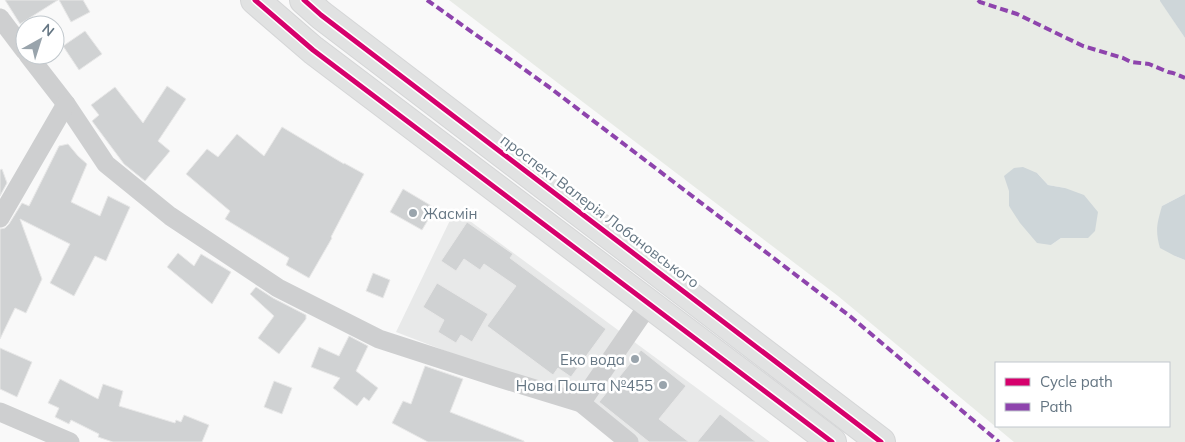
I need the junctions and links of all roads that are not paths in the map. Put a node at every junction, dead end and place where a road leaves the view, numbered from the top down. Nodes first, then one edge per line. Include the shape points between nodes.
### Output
1 (255, 0) edge
2 (304, 0) edge
3 (0, 18) edge
4 (15, 38) edge
5 (36, 65) edge
6 (66, 104) junction
7 (0, 218) edge
8 (649, 304) junction
9 (581, 403) junction
10 (0, 412) edge
11 (70, 442) edge
12 (629, 442) edge
13 (832, 442) edge
14 (881, 442) edge

1 - 8 main road via 313,50
2 - 14 main road, проспект Валерія Лобановського
3 - 4 street
5 - 6 street
6 - 7 street
6 - 9 street via 106,164 170,216 278,288 379,339
8 - 9 street
8 - 13 main road
9 - 12 street
10 - 11 street

